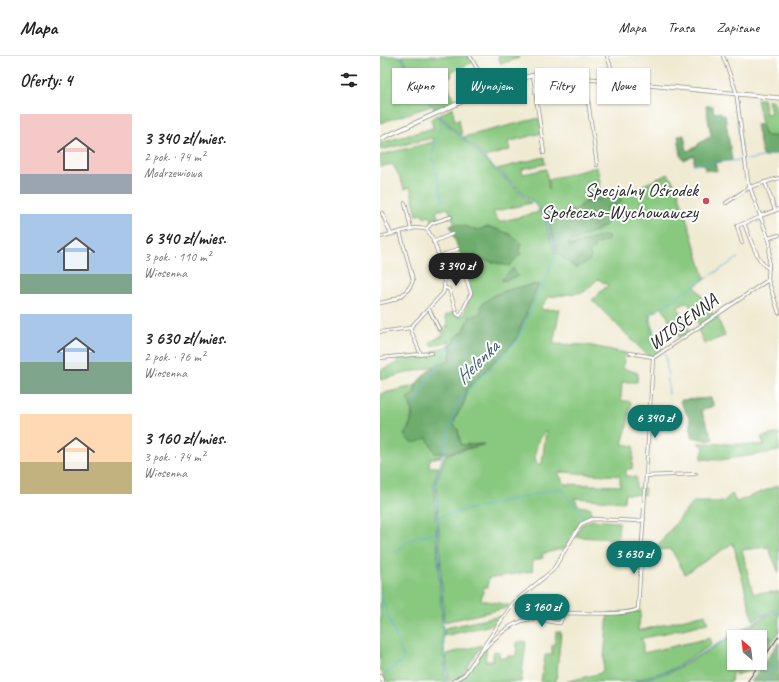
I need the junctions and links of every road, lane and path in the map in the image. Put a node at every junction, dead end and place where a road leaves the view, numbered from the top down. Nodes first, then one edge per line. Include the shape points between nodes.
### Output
1 (470, 56) edge
2 (607, 56) edge
3 (724, 56) edge
4 (477, 68) edge
5 (611, 68) edge
6 (533, 75) joint
7 (527, 77) edge
8 (650, 85) edge
9 (736, 94) junction
10 (779, 98) edge
11 (457, 104) edge
12 (588, 104) edge
13 (380, 139) edge
14 (544, 153) dead end
15 (597, 165) dead end
16 (779, 178) edge
17 (764, 182) junction
18 (750, 187) junction
19 (726, 202) dead end
20 (405, 203) dead end
21 (779, 209) edge
22 (775, 210) junction
23 (382, 213) dead end
24 (761, 216) junction
25 (451, 217) dead end
26 (744, 223) junction
27 (418, 224) dead end
28 (418, 227) junction
29 (411, 229) junction
30 (426, 229) junction
31 (400, 232) junction
32 (391, 234) junction
33 (452, 234) dead end
34 (779, 235) edge
35 (380, 237) edge
36 (769, 238) junction
37 (433, 242) junction
38 (742, 243) dead end
39 (458, 249) dead end
40 (438, 257) junction
41 (460, 259) dead end
42 (769, 268) junction
43 (768, 280) junction
44 (445, 288) junction
45 (380, 303) edge
46 (429, 309) junction
47 (779, 313) edge
48 (410, 328) junction
49 (439, 329) dead end
50 (380, 332) edge
51 (432, 353) dead end
52 (630, 354) dead end
53 (421, 355) junction
54 (654, 357) junction
55 (380, 358) edge
56 (696, 474) dead end
57 (646, 476) junction
58 (644, 519) junction
59 (478, 654) junction
60 (380, 676) edge
61 (383, 682) edge
62 (452, 682) edge

1 - 4 street
2 - 5 street
3 - 9 street
6 - 7 main road
6 - 14 street
8 - 9 main road
9 - 10 main road
9 - 18 street
11 - 13 main road
12 - 15 street
16 - 17 street
17 - 18 street
17 - 22 street
18 - 19 street
18 - 24 street
20 - 29 street
21 - 22 street
22 - 24 street
23 - 32 street
24 - 26 street
24 - 36 street
25 - 30 street via 429,224
26 - 38 street via 737,226
26 - 42 street via 753,248 765,267
27 - 28 street
28 - 29 street
28 - 30 street
29 - 31 street
30 - 37 street
31 - 32 street
31 - 45 street via 413,280 397,299
32 - 35 street
33 - 37 street
34 - 36 street
36 - 42 street
37 - 40 street
39 - 40 street
40 - 44 street via 445,278
41 - 44 street via 471,294 460,316 449,289
42 - 43 street
43 - 47 street
43 - 54 street, WIOSENNA
44 - 46 street
46 - 48 street
46 - 49 street
48 - 50 street
48 - 53 street
51 - 53 street
52 - 54 street
53 - 55 street
54 - 57 street, WIOSENNA
56 - 57 street
57 - 58 street, WIOSENNA
58 - 59 street via 592,519 581,524 553,570 513,603
58 - 59 street, WIOSENNA via 638,609 633,612 564,613 560,623 528,619 512,626
59 - 62 street via 464,675
60 - 61 street

